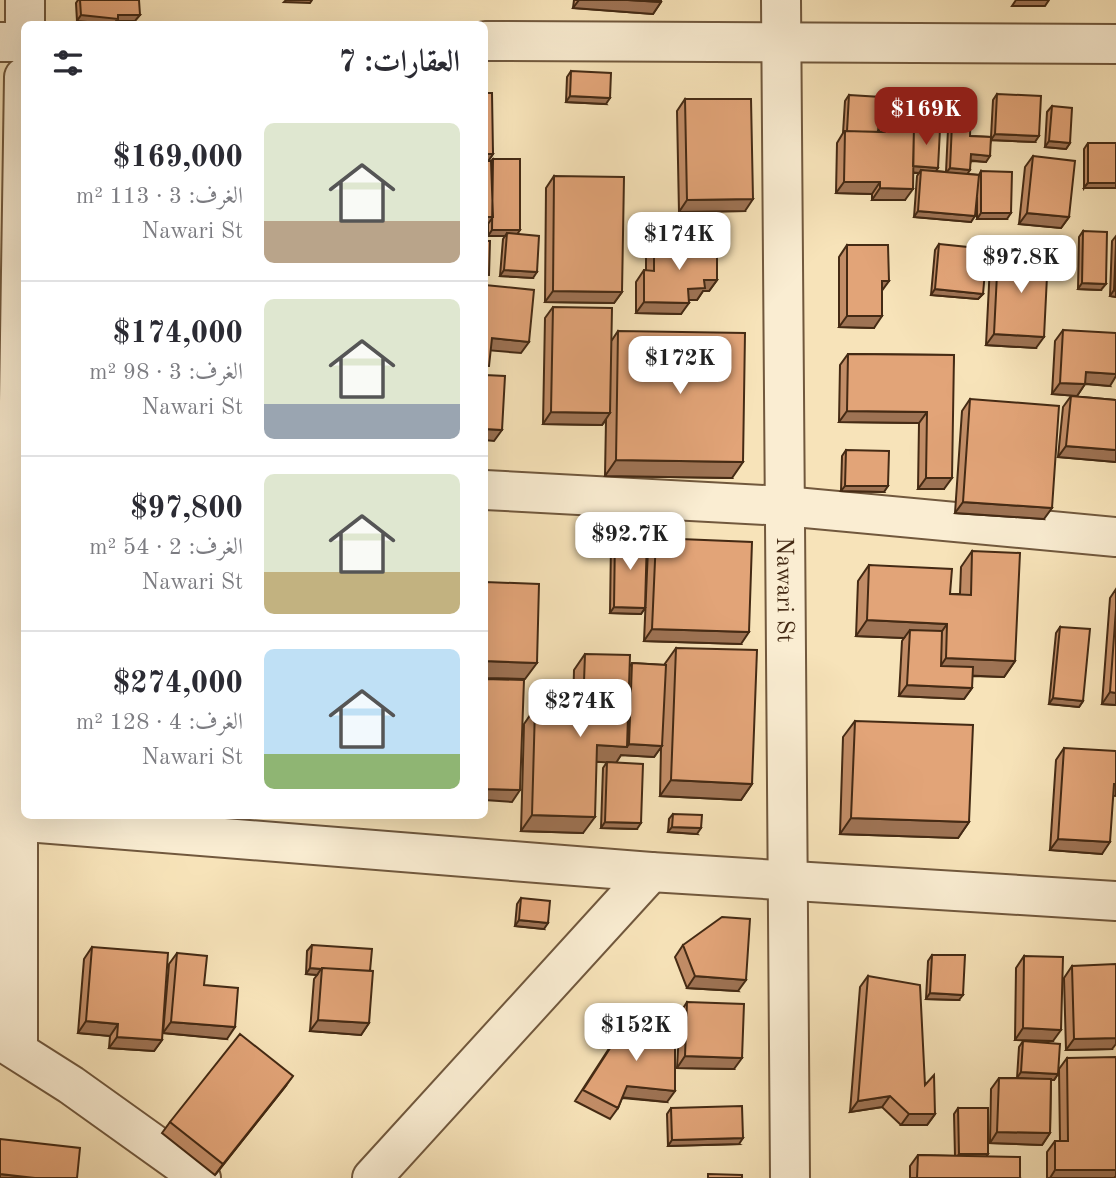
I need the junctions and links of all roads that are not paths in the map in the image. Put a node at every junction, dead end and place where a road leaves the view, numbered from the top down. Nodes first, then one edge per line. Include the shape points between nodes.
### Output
1 (24, 0) edge
2 (781, 0) edge
3 (25, 21) edge
4 (780, 40) junction
5 (488, 41) edge
6 (0, 42) edge
7 (21, 42) edge
8 (1116, 44) edge
9 (21, 466) edge
10 (488, 490) edge
11 (784, 506) junction
12 (1116, 537) edge
13 (8, 820) edge
14 (651, 872) junction
15 (787, 878) junction
16 (1116, 901) edge
17 (9, 1045) edge
18 (201, 1178) edge
19 (372, 1178) edge
20 (790, 1178) edge

1 - 3 street
2 - 4 street, Nawari St
4 - 5 street
4 - 8 street
4 - 11 street, Nawari St
6 - 7 street
9 - 13 street
10 - 11 street
11 - 12 street
11 - 15 street, Nawari St
13 - 14 street
13 - 17 street
14 - 15 street
14 - 19 street
15 - 16 street
15 - 20 street, Nawari St
17 - 18 street

